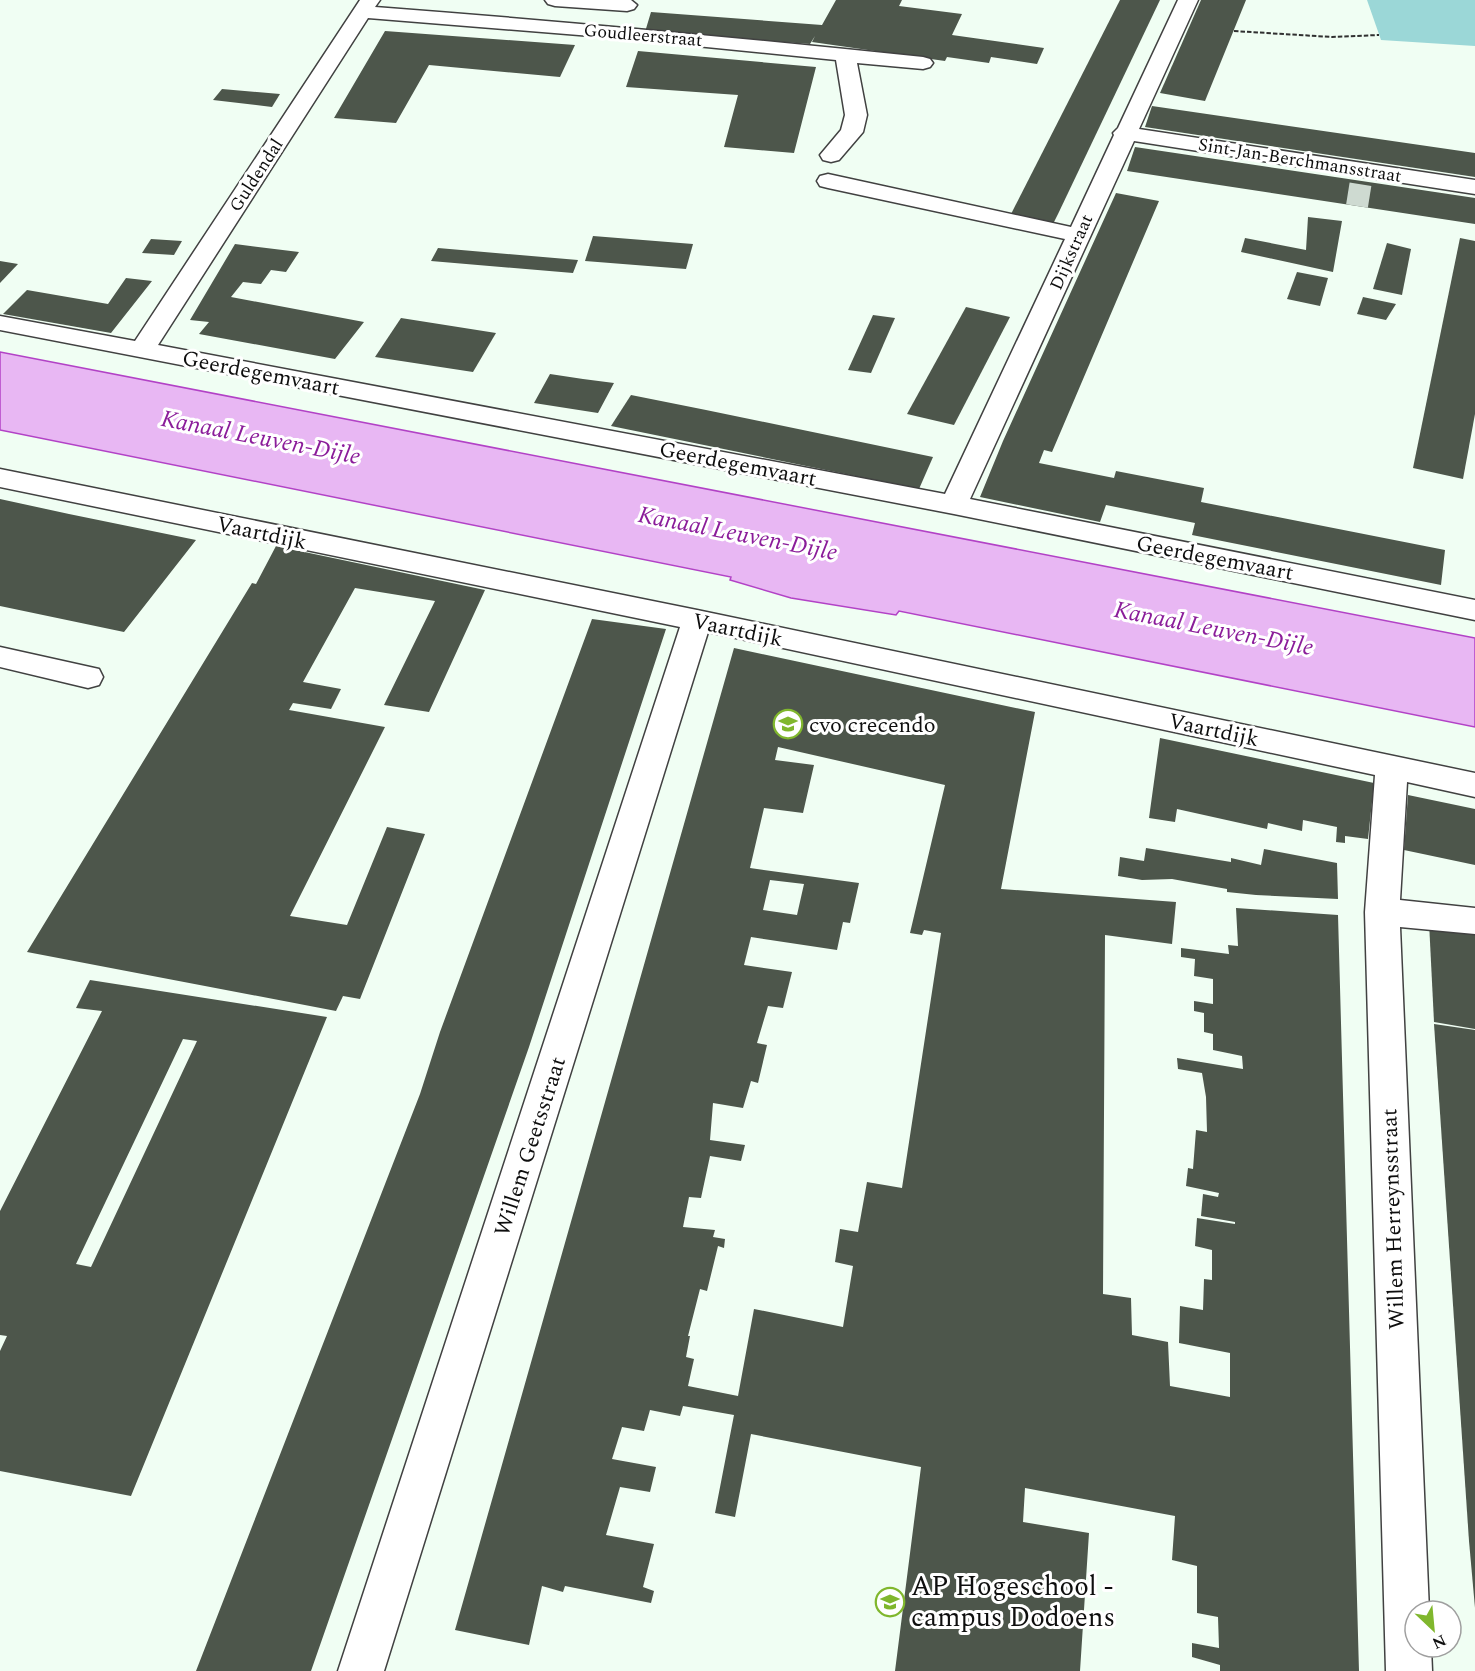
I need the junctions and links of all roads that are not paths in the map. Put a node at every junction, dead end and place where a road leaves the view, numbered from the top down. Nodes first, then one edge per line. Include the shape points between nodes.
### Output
1 (555, 0) edge
2 (1188, 0) edge
3 (628, 2) edge
4 (366, 6) edge
5 (615, 32) junction
6 (845, 54) junction
7 (923, 63) dead end
8 (1124, 133) junction
9 (831, 155) dead end
10 (828, 181) dead end
11 (1475, 187) edge
12 (1078, 235) junction
13 (0, 323) edge
14 (142, 350) junction
15 (0, 478) edge
16 (954, 505) junction
17 (1475, 610) edge
18 (697, 620) junction
19 (0, 657) edge
20 (88, 676) dead end
21 (1392, 767) junction
22 (1475, 784) edge
23 (1382, 912) junction
24 (1475, 921) edge
25 (361, 1671) edge
26 (1409, 1671) edge

1 - 3 street
2 - 8 street, Dijkstraat
3 - 5 street
4 - 5 street, Goudleerstraat
4 - 14 street, Guldendal
5 - 6 street, Goudleerstraat
6 - 7 street, Goudleerstraat
6 - 9 street via 856,115 852,132
8 - 11 street, Sint-Jan-Berchmansstraat via 1362,175
8 - 12 street, Dijkstraat
10 - 12 street
12 - 16 street, Dijkstraat
13 - 14 street, Geerdegemvaart
14 - 16 street, Geerdegemvaart
15 - 18 street, Vaartdijk
16 - 17 street, Geerdegemvaart
18 - 21 street, Vaartdijk
18 - 25 street, Willem Geetsstraat
19 - 20 street
21 - 22 street, Vaartdijk
21 - 23 street, Willem Herreynsstraat
23 - 24 street
23 - 26 street, Willem Herreynsstraat

